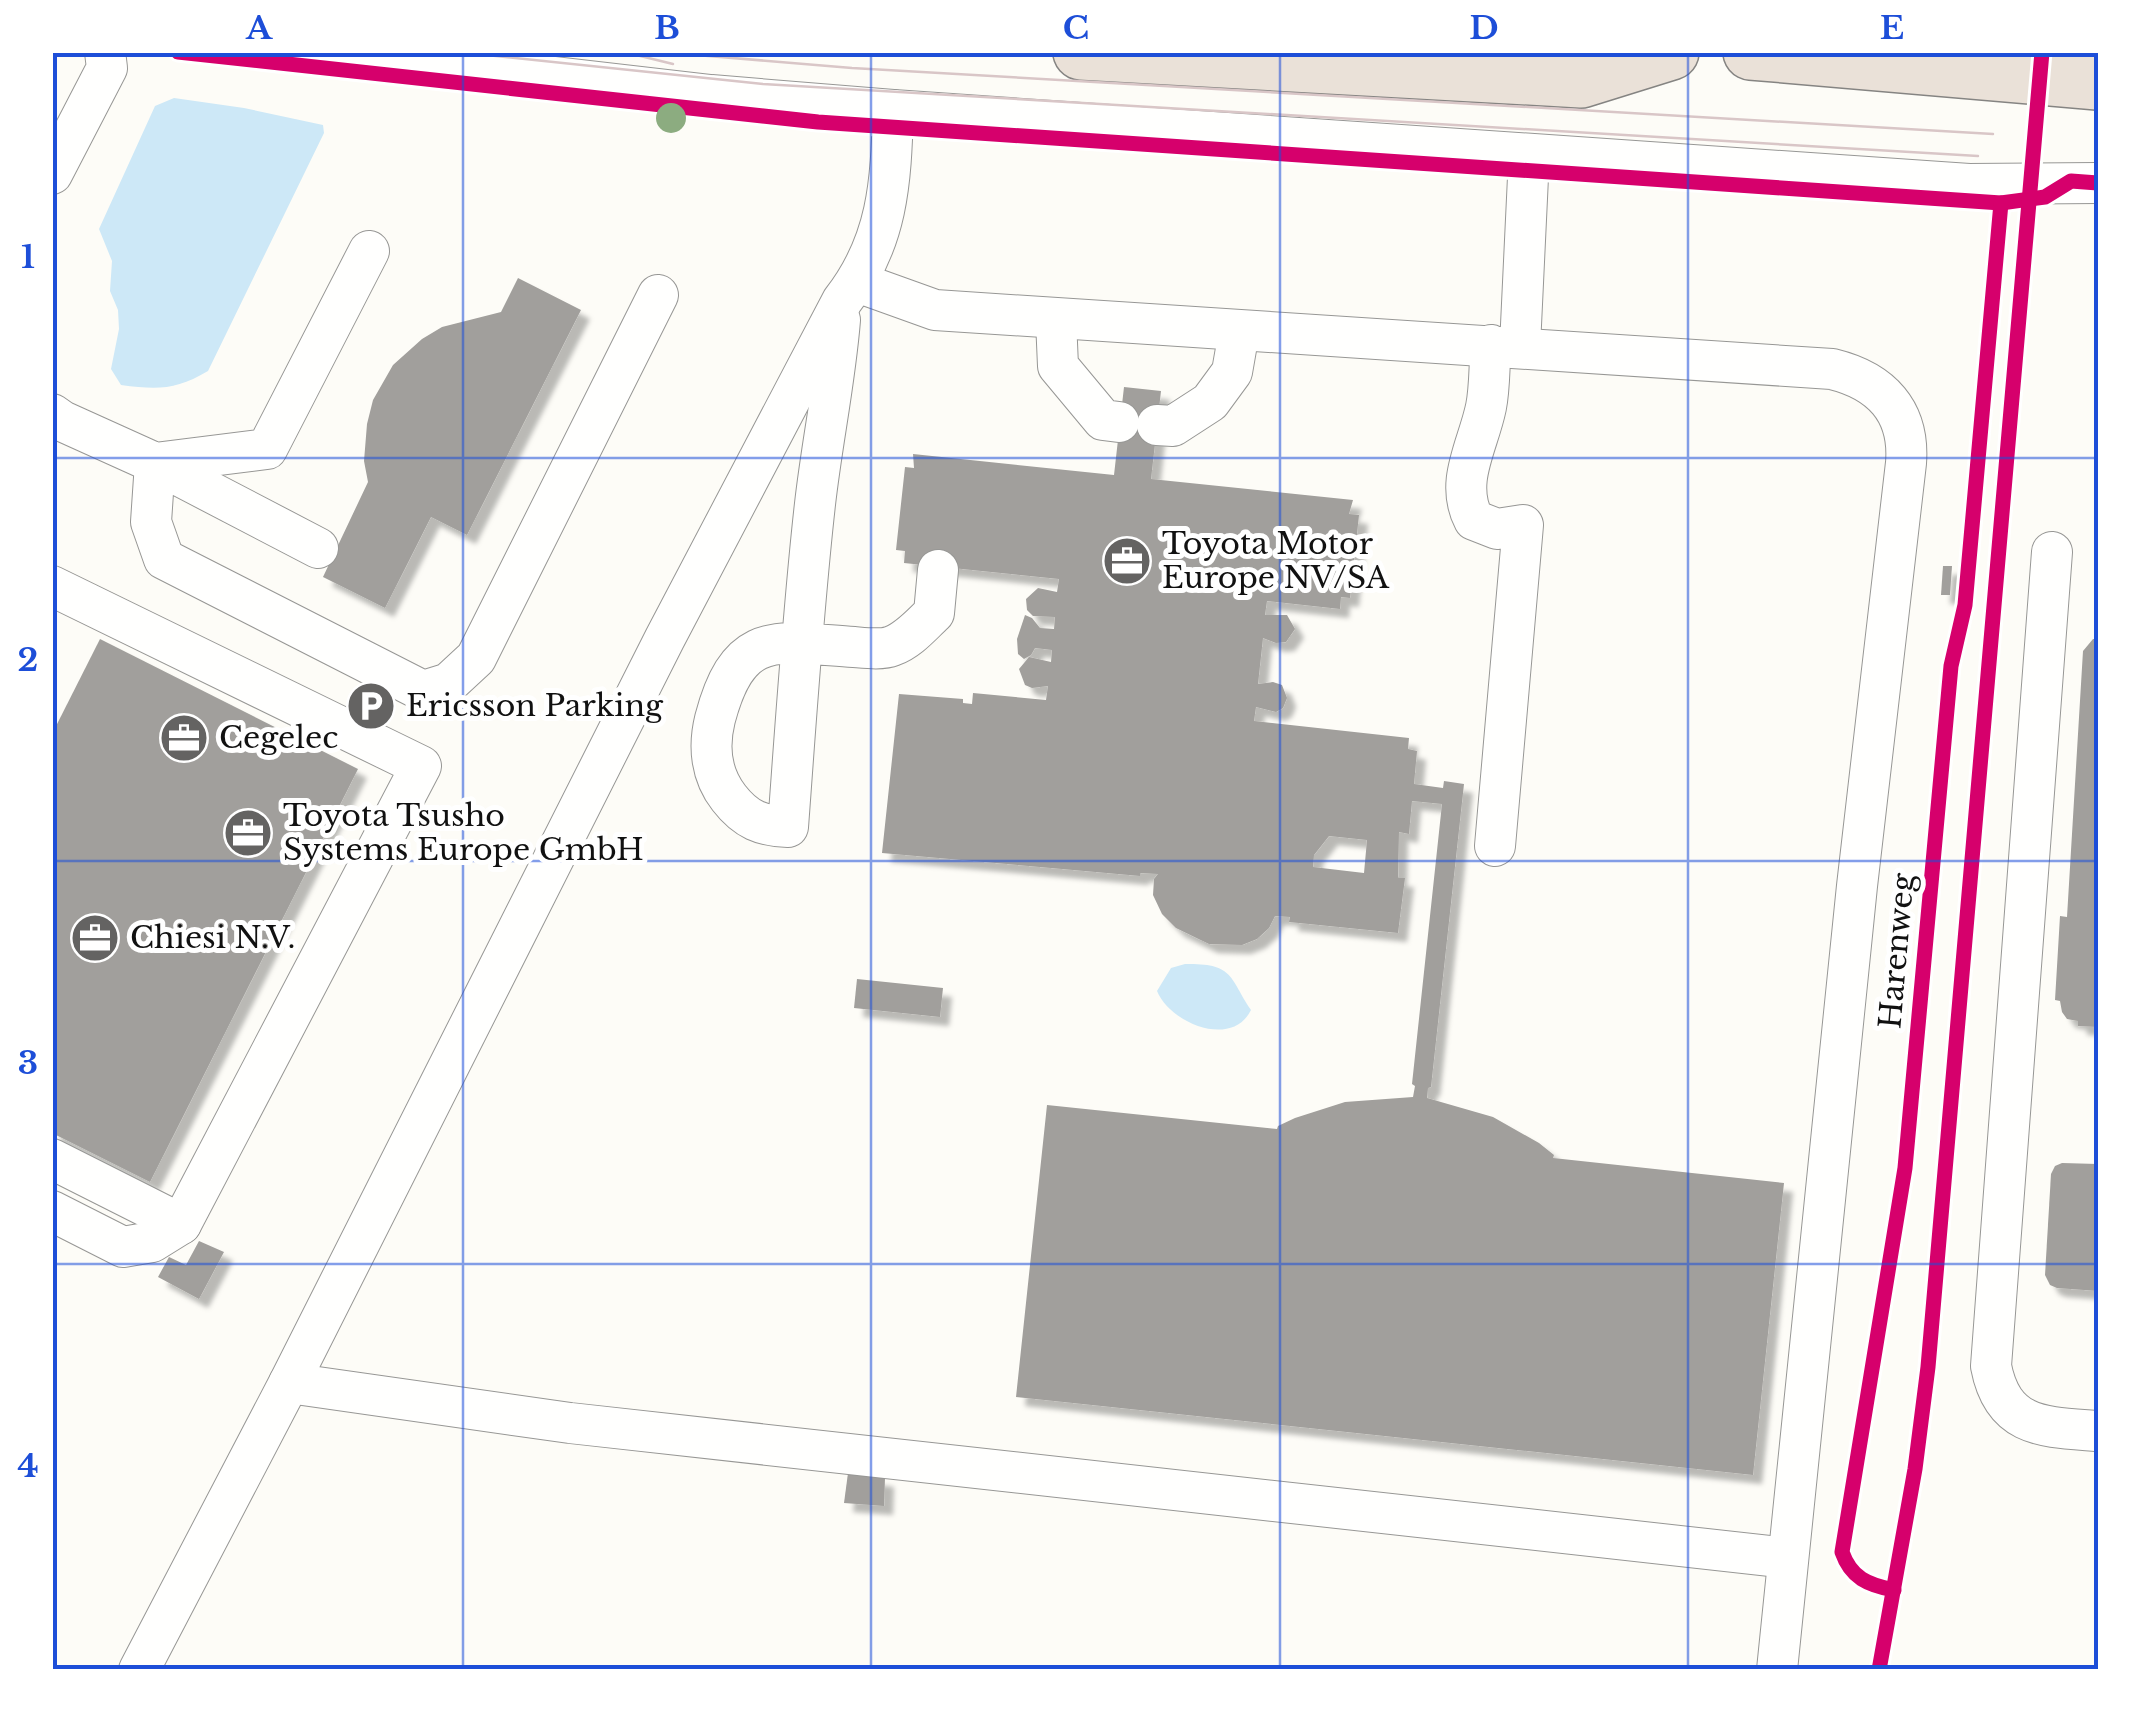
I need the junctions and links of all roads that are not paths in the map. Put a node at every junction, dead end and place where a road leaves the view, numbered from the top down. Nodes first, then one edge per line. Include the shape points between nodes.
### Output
1 (336, 52) edge
2 (1081, 52) edge
3 (1671, 52) edge
4 (1751, 52) edge
5 (113, 58) edge
6 (2098, 82) edge
7 (893, 110) junction
8 (1530, 156) junction
9 (52, 174) edge
10 (2085, 182) edge
11 (369, 251) dead end
12 (849, 292) junction
13 (658, 296) dead end
14 (1056, 320) junction
15 (1239, 332) junction
16 (1506, 346) junction
17 (52, 414) edge
18 (155, 464) junction
19 (318, 548) dead end
20 (2052, 552) dead end
21 (938, 570) dead end
22 (56, 596) edge
23 (1496, 846) dead end
24 (52, 1159) edge
25 (52, 1211) edge
26 (181, 1224) junction
27 (289, 1383) junction
28 (2098, 1431) edge
29 (1788, 1558) junction
30 (139, 1670) edge
31 (1778, 1670) edge

1 - 7 street
2 - 3 highway via 1581,80
4 - 6 highway
5 - 9 street
7 - 8 street
7 - 12 street via 887,206 876,245
8 - 10 street via 1969,184
8 - 16 street
11 - 18 street via 267,449
12 - 14 street via 935,310
12 - 21 street via 816,501 804,644 891,647 934,612
12 - 27 street via 665,638
13 - 18 street via 476,658 449,683 422,691 164,558 150,522
14 - 15 street
14 - 15 street via 1058,366 1103,420 1173,426 1210,402 1232,372
15 - 16 street
16 - 23 street via 1464,482 1474,520 1497,529 1523,525
16 - 29 street via 1832,369 1884,393 1905,430
17 - 18 street
18 - 19 street
20 - 28 street via 1991,1366 1995,1389 2023,1418 2040,1427
22 - 26 street via 421,766
24 - 26 street
25 - 26 street via 123,1247 152,1242
27 - 29 street via 570,1424
27 - 30 street
29 - 31 street

